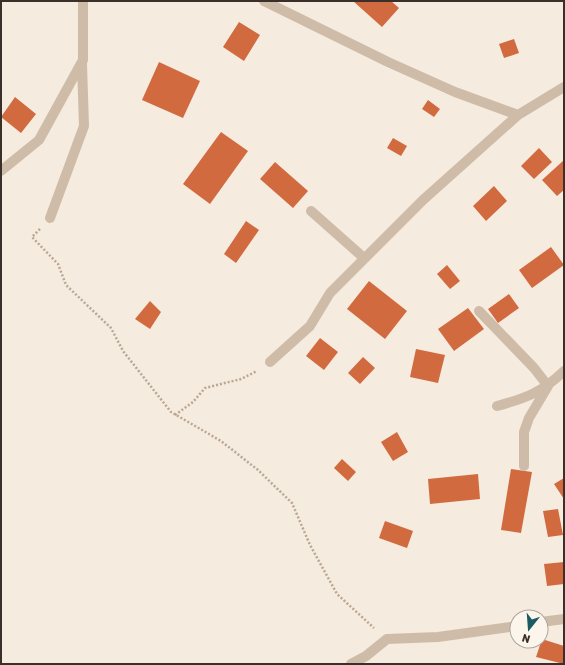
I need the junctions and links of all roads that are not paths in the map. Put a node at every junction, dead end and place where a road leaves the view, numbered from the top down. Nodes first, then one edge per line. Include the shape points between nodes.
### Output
1 (83, 1) edge
2 (264, 1) edge
3 (82, 63) junction
4 (564, 87) edge
5 (518, 115) junction
6 (1, 171) edge
7 (311, 211) dead end
8 (50, 218) road end
9 (364, 258) junction
10 (479, 311) dead end
11 (270, 362) road end
12 (564, 371) edge
13 (548, 386) junction
14 (497, 406) dead end
15 (524, 466) dead end
16 (564, 619) edge
17 (549, 621) edge
18 (509, 627) edge
19 (351, 664) edge

1 - 3 street
2 - 5 street via 388,62 455,92
3 - 6 street via 39,140
3 - 8 street via 84,126
4 - 5 street
5 - 9 street
7 - 9 street
9 - 11 street via 330,293 310,326
10 - 13 street
12 - 13 street
13 - 14 street via 524,399
13 - 15 street via 529,418 524,432
16 - 17 street
18 - 19 street via 438,637 387,639

